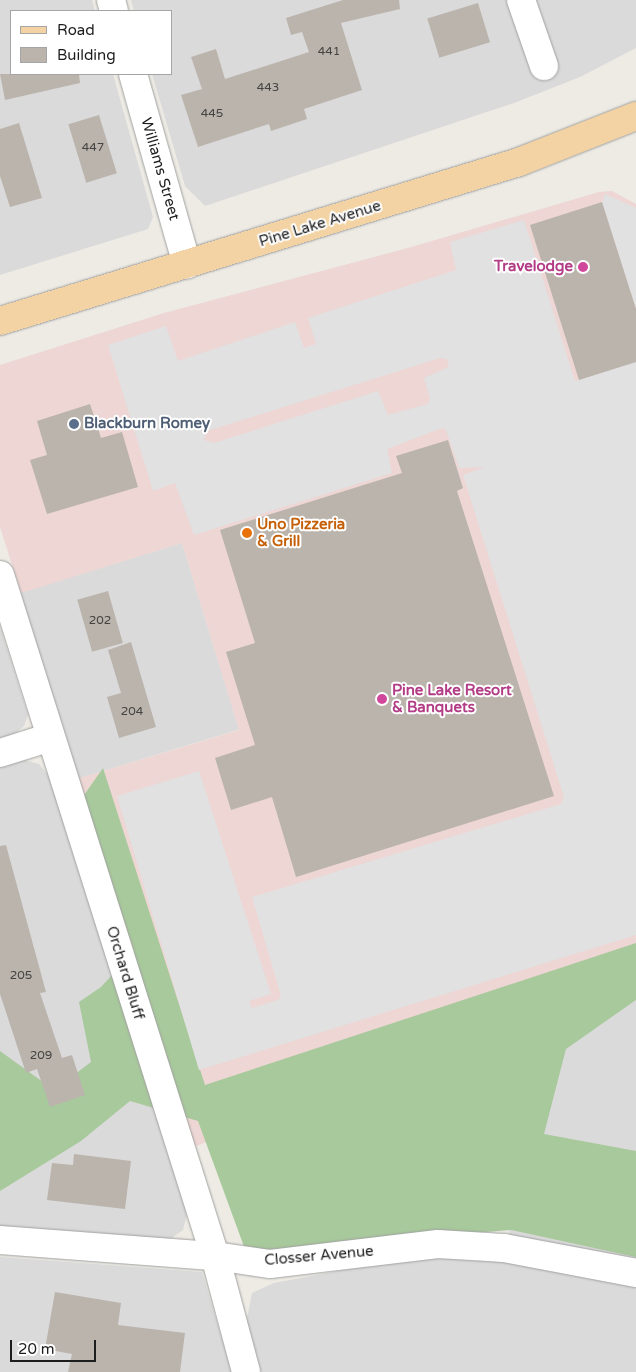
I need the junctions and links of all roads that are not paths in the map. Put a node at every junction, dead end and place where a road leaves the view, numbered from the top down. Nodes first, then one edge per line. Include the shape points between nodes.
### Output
1 (522, 0) edge
2 (544, 66) dead end
3 (133, 75) edge
4 (636, 116) edge
5 (187, 265) junction
6 (0, 321) edge
7 (0, 575) edge
8 (52, 737) junction
9 (0, 753) edge
10 (0, 1240) edge
11 (214, 1256) junction
12 (636, 1272) edge
13 (246, 1372) edge

1 - 2 street
3 - 5 street, Williams Street
4 - 5 main road, Pine Lake Avenue via 519,162
5 - 6 main road, Pine Lake Avenue
7 - 8 street, Orchard Bluff
8 - 9 street
8 - 11 street, Orchard Bluff
10 - 11 street, Closser Avenue
11 - 12 street, Closser Avenue via 270,1264 438,1244 504,1248
11 - 13 street, Orchard Bluff

